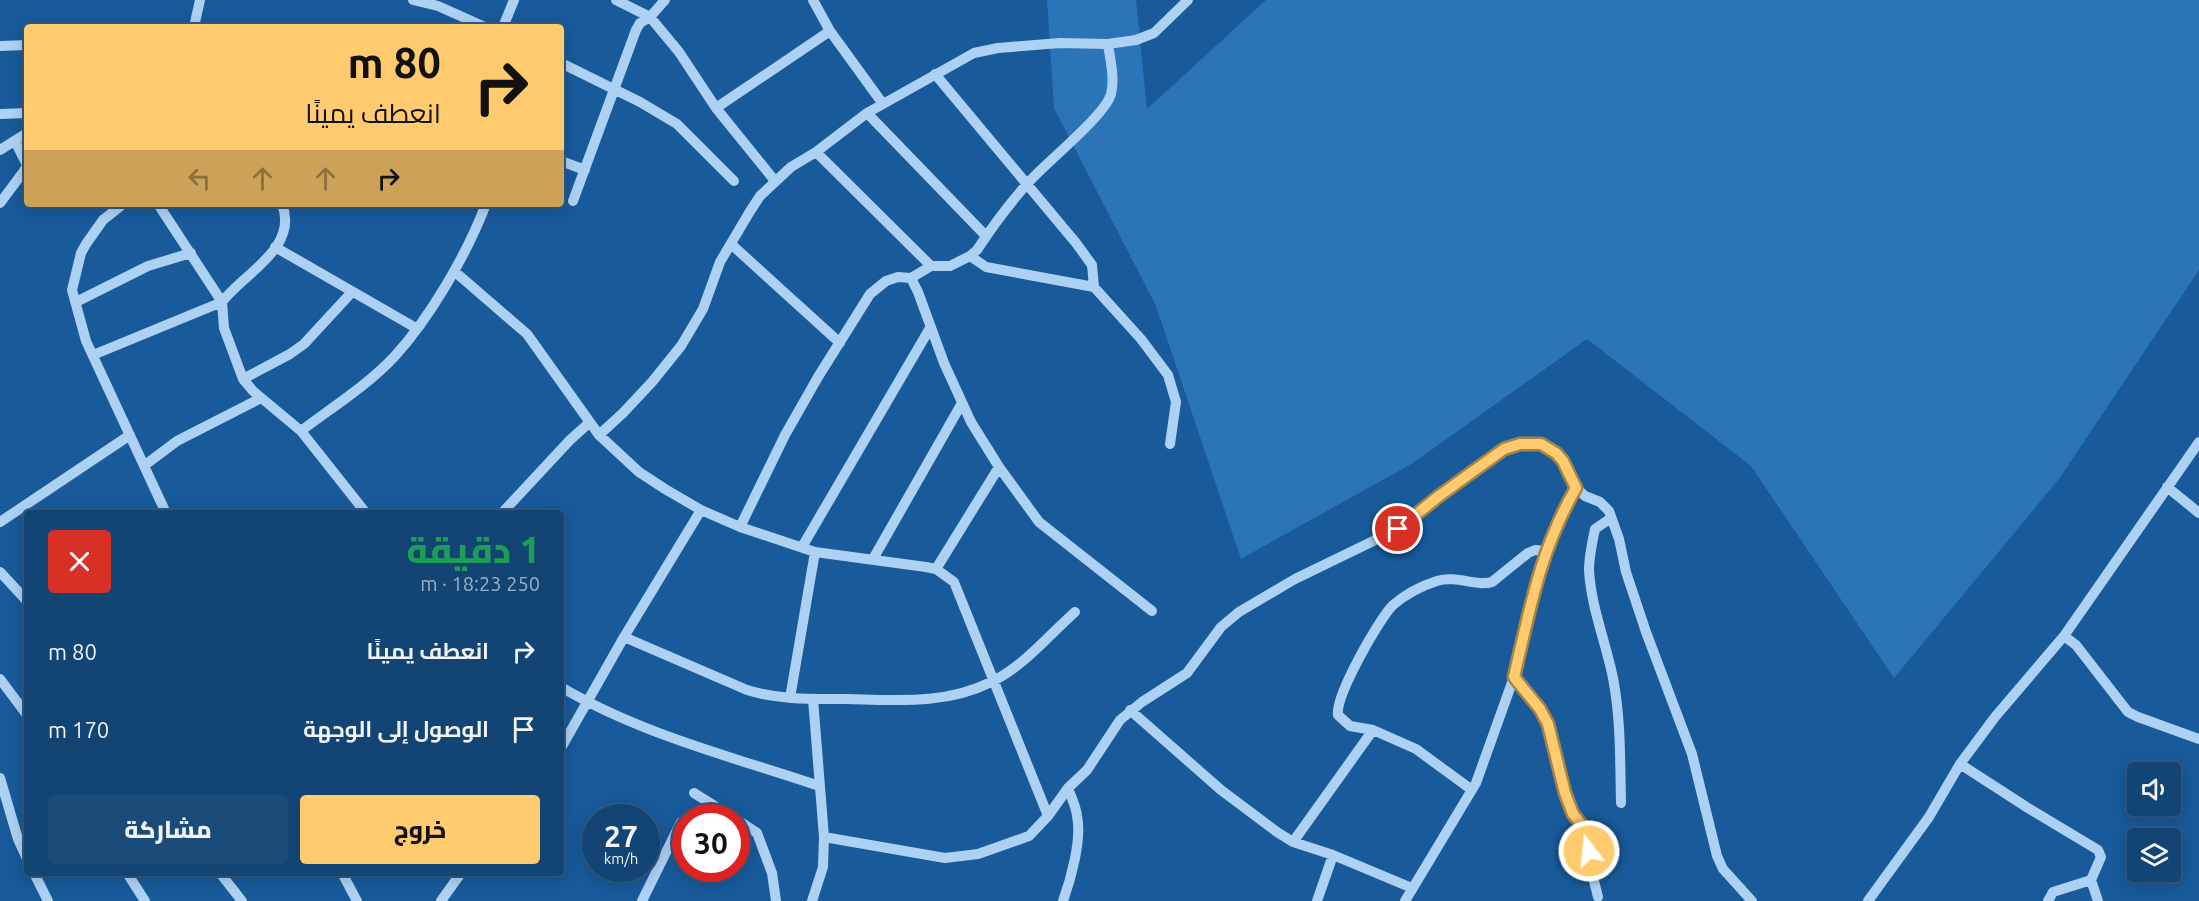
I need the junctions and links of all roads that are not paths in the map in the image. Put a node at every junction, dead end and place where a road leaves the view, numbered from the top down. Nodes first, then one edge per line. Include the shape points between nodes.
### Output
1 (200, 0) edge
2 (413, 0) edge
3 (514, 0) edge
4 (616, 0) edge
5 (665, 0) edge
6 (813, 0) edge
7 (1188, 0) edge
8 (650, 17) junction
9 (195, 24) edge
10 (478, 24) edge
11 (504, 24) edge
12 (830, 31) junction
13 (1108, 44) junction
14 (24, 45) edge
15 (0, 46) edge
16 (564, 64) edge
17 (935, 74) junction
18 (615, 89) junction
19 (883, 104) junction
20 (716, 108) junction
21 (24, 113) edge
22 (867, 113) junction
23 (0, 114) edge
24 (24, 135) edge
25 (15, 141) junction
26 (0, 150) edge
27 (816, 152) junction
28 (24, 159) edge
29 (564, 162) edge
30 (585, 170) junction
31 (24, 171) edge
32 (734, 181) dead end
33 (775, 181) junction
34 (1026, 184) junction
35 (573, 201) dead end
36 (0, 203) edge
37 (119, 207) edge
38 (160, 207) edge
39 (282, 207) edge
40 (485, 207) edge
41 (986, 236) junction
42 (730, 244) junction
43 (275, 247) junction
44 (190, 253) junction
45 (970, 256) junction
46 (931, 266) junction
47 (454, 271) junction
48 (910, 278) junction
49 (1094, 287) junction
50 (352, 292) junction
51 (76, 302) junction
52 (222, 302) junction
53 (416, 328) junction
54 (930, 328) junction
55 (840, 343) junction
56 (93, 355) junction
57 (243, 379) junction
58 (261, 398) junction
59 (962, 403) junction
60 (589, 423) junction
61 (301, 431) junction
62 (130, 435) junction
63 (599, 435) junction
64 (2199, 442) edge
65 (1170, 444) dead end
66 (145, 465) junction
67 (999, 467) junction
68 (2167, 487) junction
69 (1576, 488) junction
70 (165, 510) edge
71 (364, 510) edge
72 (505, 510) edge
73 (701, 510) junction
74 (2199, 513) edge
75 (1611, 518) junction
76 (0, 522) edge
77 (740, 527) junction
78 (802, 547) junction
79 (1546, 551) junction
80 (815, 552) junction
81 (873, 559) junction
82 (936, 569) junction
83 (0, 572) edge
84 (24, 598) edge
85 (1152, 611) dead end
86 (1075, 612) dead end
87 (2064, 636) junction
88 (624, 637) junction
89 (1514, 677) junction
90 (0, 679) edge
91 (994, 681) junction
92 (564, 689) edge
93 (790, 698) junction
94 (813, 699) junction
95 (586, 702) junction
96 (1130, 710) junction
97 (24, 711) edge
98 (1373, 730) junction
99 (2199, 739) edge
100 (564, 742) edge
101 (1960, 764) junction
102 (0, 778) edge
103 (819, 786) junction
104 (1068, 788) junction
105 (1472, 790) junction
106 (694, 793) dead end
107 (1621, 803) dead end
108 (712, 804) edge
109 (1048, 816) junction
110 (750, 828) edge
111 (824, 837) junction
112 (672, 840) edge
113 (1293, 842) junction
114 (24, 852) edge
115 (1333, 855) junction
116 (36, 876) edge
117 (129, 876) edge
118 (222, 876) edge
119 (344, 876) edge
120 (460, 876) edge
121 (2091, 880) junction
122 (1412, 888) junction
123 (1598, 897) dead end
124 (48, 901) edge
125 (145, 901) edge
126 (242, 901) edge
127 (357, 901) edge
128 (441, 901) edge
129 (642, 901) edge
130 (776, 901) edge
131 (812, 901) edge
132 (1063, 901) edge
133 (1317, 901) edge
134 (1405, 901) edge
135 (1752, 901) edge
136 (1868, 901) edge
137 (2048, 901) edge
138 (2098, 901) edge

1 - 9 street
2 - 10 street
3 - 11 street
4 - 8 street
5 - 8 street
6 - 12 street
7 - 13 street via 1154,33
8 - 18 street via 639,24
8 - 20 street
12 - 19 street
12 - 20 street
13 - 17 street via 1060,43 981,51
13 - 34 street via 1112,77 1102,111
14 - 15 street
16 - 18 street
17 - 19 street
17 - 34 street
18 - 30 street
18 - 32 street via 677,124
19 - 22 street
20 - 33 street
21 - 23 street
22 - 27 street
22 - 41 street
24 - 25 street
25 - 26 street
25 - 28 street
27 - 33 street
27 - 46 street
29 - 30 street
30 - 35 street
31 - 36 street
33 - 42 street via 760,196
34 - 41 street
34 - 49 street via 1092,265
37 - 51 street via 104,220 81,253 72,290
38 - 44 street
39 - 43 street via 285,227
40 - 47 street
41 - 45 street
42 - 55 street
42 - 63 street via 703,309 681,346 645,390
43 - 50 street
43 - 52 street
44 - 51 street via 148,266
44 - 52 street
45 - 46 street via 950,266
45 - 49 street via 986,267
46 - 48 street
47 - 53 street
47 - 60 street via 523,329
48 - 54 street
48 - 55 street via 886,281 870,294
49 - 65 street via 1168,375 1176,402
50 - 53 street
50 - 57 street via 304,344
51 - 56 street
52 - 56 street
52 - 57 street via 224,328
53 - 61 street via 380,371
54 - 59 street
54 - 78 street
55 - 77 street via 785,435
56 - 62 street
57 - 58 street
58 - 61 street
58 - 66 street via 177,441
59 - 67 street
59 - 81 street
60 - 63 street
60 - 72 street
61 - 71 street
62 - 66 street
62 - 76 street
63 - 73 street via 639,472
64 - 68 street
66 - 70 street
67 - 82 street
67 - 85 street via 1039,522
68 - 74 street
68 - 87 street
69 - 75 street via 1607,508
69 - 79 street
69 - 96 street via 1563,461 1544,445 1527,443 1504,449 1398,529 1295,579 1239,612 1221,627 1187,673
73 - 77 street
73 - 88 street
75 - 107 street via 1595,529 1589,569 1618,713
75 - 135 street via 1646,632 1692,754 1717,856 1723,869
77 - 78 street
78 - 80 street
79 - 89 street
79 - 98 street via 1528,553 1492,582 1440,580 1403,597 1391,608 1357,662 1338,707 1338,716 1344,723
80 - 81 street
80 - 93 street
81 - 82 street
82 - 91 street via 954,582
83 - 84 street
86 - 91 street
87 - 99 street via 2076,645 2128,712
87 - 101 street
88 - 93 street via 747,690
88 - 95 street
89 - 105 street
89 - 123 street via 1548,724 1569,806 1585,829
90 - 97 street
91 - 94 street via 931,699
91 - 109 street
92 - 95 street
93 - 94 street
94 - 103 street
95 - 100 street
95 - 103 street via 670,736
96 - 104 street via 1087,770
96 - 113 street via 1221,790
98 - 105 street via 1416,749
98 - 113 street
101 - 121 street via 2098,850 2101,857
101 - 136 street via 1929,817
102 - 114 street
103 - 111 street
104 - 109 street
104 - 132 street via 1078,826
105 - 122 street
106 - 108 street
109 - 111 street via 1029,836 978,854 945,858
110 - 130 street via 757,833 772,873
111 - 131 street via 822,873
112 - 129 street
113 - 115 street
115 - 122 street
115 - 133 street
116 - 124 street
117 - 125 street
118 - 126 street
119 - 127 street
120 - 128 street
121 - 137 street via 2053,892
121 - 138 street
122 - 134 street

